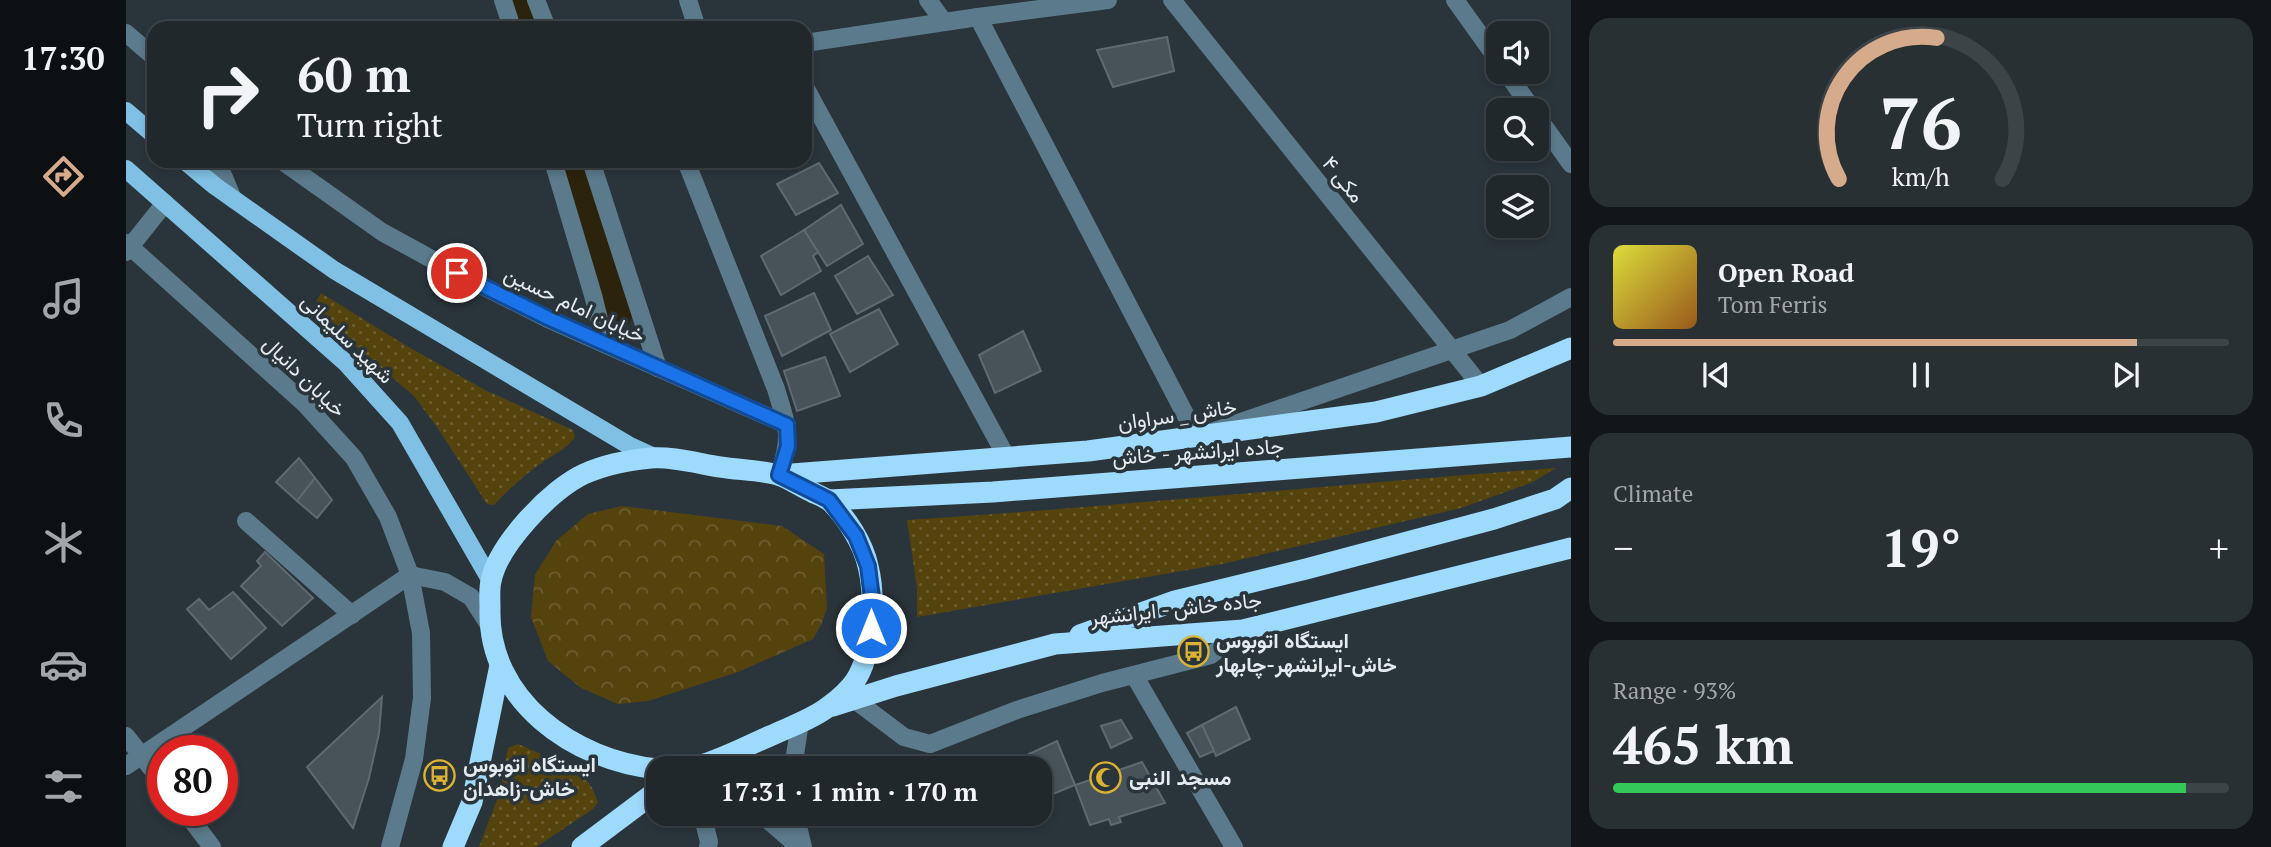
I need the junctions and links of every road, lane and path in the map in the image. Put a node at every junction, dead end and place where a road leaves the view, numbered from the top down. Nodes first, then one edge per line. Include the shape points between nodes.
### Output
1 (503, 0) edge
2 (536, 0) edge
3 (688, 0) edge
4 (928, 0) edge
5 (1108, 0) edge
6 (1172, 0) edge
7 (1455, 0) edge
8 (978, 17) junction
9 (510, 21) edge
10 (544, 21) edge
11 (695, 21) edge
12 (944, 22) junction
13 (126, 33) edge
14 (812, 42) edge
15 (1486, 43) edge
16 (147, 51) edge
17 (812, 100) edge
18 (126, 111) edge
19 (147, 129) edge
20 (1549, 133) edge
21 (1571, 164) edge
22 (194, 168) edge
23 (220, 168) edge
24 (292, 168) edge
25 (555, 168) edge
26 (593, 168) edge
27 (689, 168) edge
28 (126, 169) edge
29 (233, 199) junction
30 (165, 202) junction
31 (127, 247) edge
32 (1571, 298) edge
33 (605, 344) junction
34 (1571, 348) edge
35 (1452, 350) junction
36 (658, 368) junction
37 (1480, 386) junction
38 (787, 425) junction
39 (1197, 436) junction
40 (1571, 447) edge
41 (654, 457) junction
42 (1007, 458) junction
43 (779, 475) junction
44 (1571, 488) edge
45 (829, 500) junction
46 (246, 521) dead end
47 (1571, 548) edge
48 (410, 575) junction
49 (491, 581) junction
50 (352, 615) junction
51 (489, 625) junction
52 (1243, 630) junction
53 (1055, 644) junction
54 (500, 665) junction
55 (1134, 675) junction
56 (855, 700) junction
57 (828, 708) junction
58 (800, 722) junction
59 (126, 736) edge
60 (723, 756) edge
61 (795, 756) edge
62 (134, 761) edge
63 (646, 768) edge
64 (646, 799) edge
65 (196, 826) edge
66 (705, 826) edge
67 (776, 826) edge
68 (797, 826) edge
69 (212, 847) edge
70 (390, 847) edge
71 (453, 847) edge
72 (582, 847) edge
73 (708, 847) edge
74 (801, 847) edge
75 (1234, 847) edge

1 - 9 street
2 - 10 street
3 - 11 street
4 - 12 street
5 - 8 street
6 - 35 street, مکی ۴
7 - 15 street
8 - 12 street
8 - 39 street
12 - 14 street
13 - 16 street
17 - 42 street
18 - 19 main road
20 - 21 street
22 - 29 main road, شهید سلیمانی
23 - 29 street
24 - 33 street, خیابان امام حسین via 382,232
25 - 33 street
26 - 36 street
27 - 38 street
28 - 30 main road, شهید سلیمانی
29 - 41 main road, شهید سلیمانی via 334,270
30 - 31 street
30 - 49 main road, شهید سلیمانی via 346,363 400,424
31 - 48 street, خیابان دانیال via 304,403 354,458 388,517
32 - 35 street via 1510,330
33 - 36 street, خیابان امام حسین
34 - 37 highway, خاش _ سراوان
35 - 37 street, مکی ۴
35 - 39 street
36 - 38 street, خیابان امام حسین
37 - 39 highway, خاش _ سراوان via 1376,412
38 - 43 street via 788,446
39 - 42 highway, خاش _ سراوان
40 - 45 highway, جاده ایرانشهر - خاش via 993,492
41 - 43 highway
41 - 49 highway via 582,475 546,501 501,556
42 - 43 highway, خاش _ سراوان
43 - 45 highway
44 - 53 highway via 1555,499 1494,519 1175,601
45 - 57 highway via 856,536 868,566 872,598 866,655 855,682
46 - 50 street
47 - 52 highway, جاده خاش - ایرانشهر
48 - 50 street
48 - 51 street via 446,582 471,597
48 - 70 street, خیابان دانیال via 421,633 422,698 414,759
49 - 51 highway
50 - 62 street
51 - 54 highway
52 - 53 highway, جاده خاش - ایرانشهر
52 - 55 street via 1211,655
53 - 56 highway, جاده خاش - ایرانشهر
54 - 63 highway via 522,701 545,724 601,757
54 - 71 highway via 472,802
55 - 56 street via 1017,710 930,744 904,737
55 - 75 street
56 - 57 highway, جاده خاش - ایرانشهر
57 - 58 highway
58 - 60 highway
58 - 61 street
59 - 62 street
64 - 72 highway
65 - 69 street
66 - 73 street
67 - 74 street
68 - 74 street

